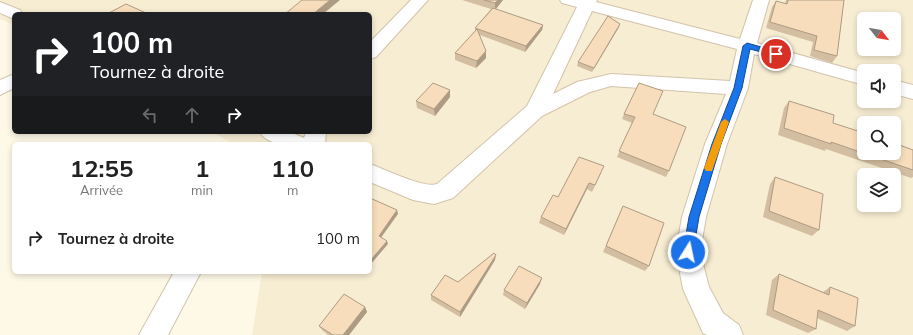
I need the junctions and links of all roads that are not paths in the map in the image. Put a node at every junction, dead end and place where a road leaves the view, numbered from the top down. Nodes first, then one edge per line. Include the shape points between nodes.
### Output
1 (420, 0) edge
2 (568, 0) edge
3 (761, 0) edge
4 (587, 2) edge
5 (0, 7) edge
6 (12, 13) edge
7 (747, 46) junction
8 (372, 51) edge
9 (857, 77) edge
10 (12, 81) edge
11 (0, 88) edge
12 (738, 88) junction
13 (901, 89) edge
14 (913, 92) edge
15 (535, 111) junction
16 (274, 134) edge
17 (292, 142) edge
18 (372, 175) edge
19 (187, 274) edge
20 (153, 335) edge
21 (729, 335) edge

1 - 8 street
2 - 4 street
3 - 7 street
4 - 7 street
4 - 15 street
5 - 6 street
7 - 9 street
7 - 12 street
10 - 11 street
12 - 15 street via 611,80 584,87
12 - 21 street via 714,151 694,217 688,252 696,289 713,323
13 - 14 street
15 - 18 street via 445,191 434,194 421,193
16 - 17 street
19 - 20 street

